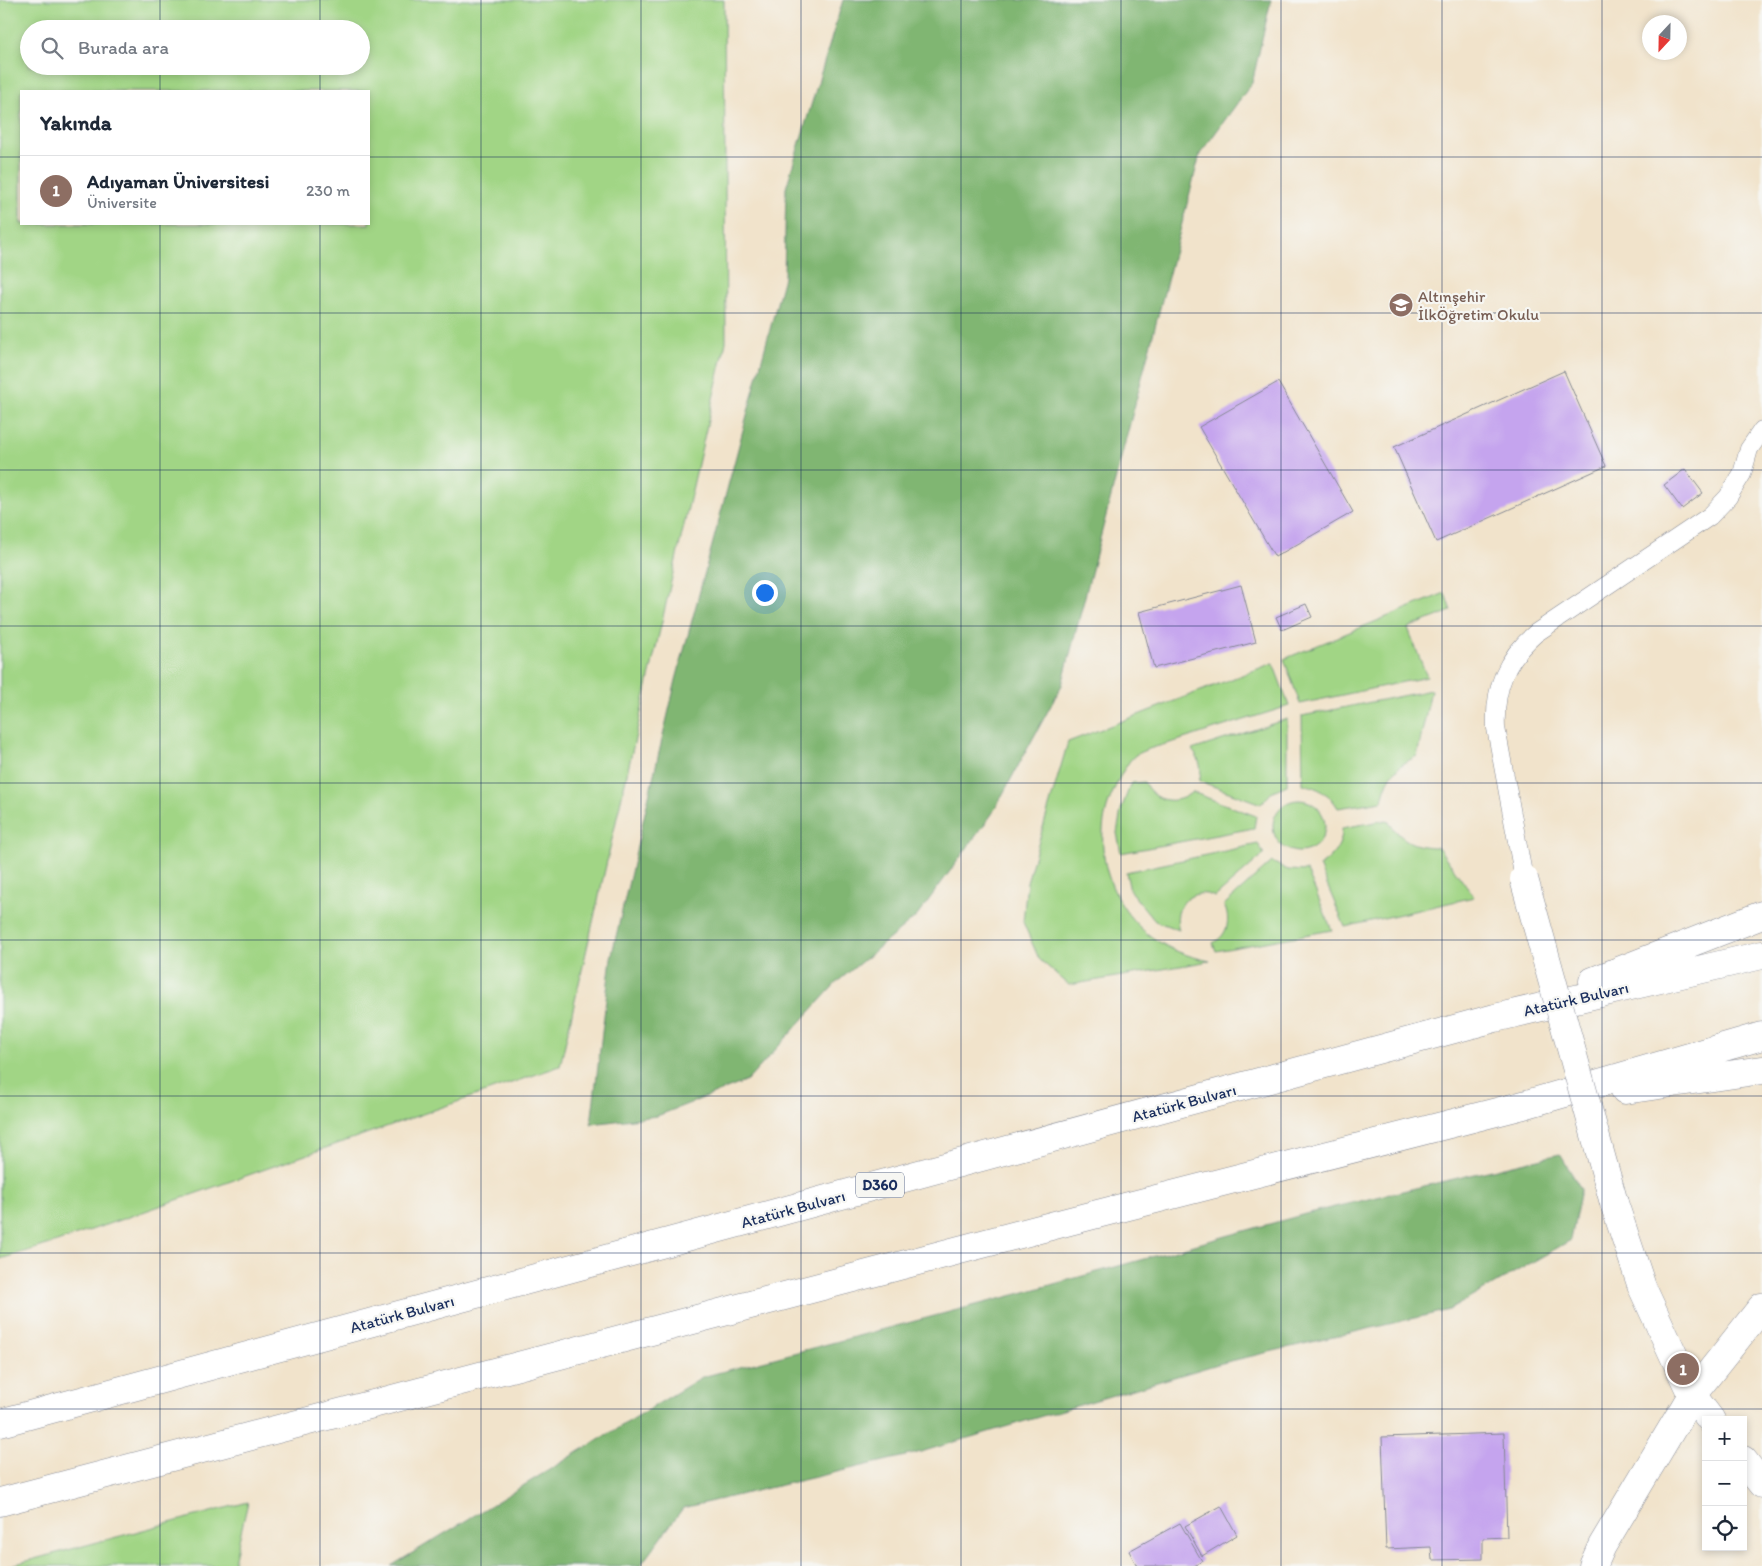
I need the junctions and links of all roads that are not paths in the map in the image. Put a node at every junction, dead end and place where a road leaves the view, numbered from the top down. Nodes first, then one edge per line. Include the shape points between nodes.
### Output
1 (1762, 430) edge
2 (1524, 880) joint
3 (1762, 915) edge
4 (1762, 955) edge
5 (1495, 1018) junction
6 (1762, 1036) edge
7 (1762, 1070) edge
8 (1520, 1106) junction
9 (1762, 1307) edge
10 (1692, 1395) junction
11 (1708, 1416) edge
12 (0, 1423) edge
13 (1744, 1461) edge
14 (1762, 1484) edge
15 (0, 1502) edge
16 (1593, 1566) edge

1 - 2 lane via 1749,449 1742,474 1728,497 1710,516 1536,633 1512,659 1503,675 1495,710 1496,728
2 - 10 main road, bridge via 1614,1203 1642,1287
3 - 5 main road
4 - 5 main road, Atatürk Bulvarı / D360
5 - 12 main road, Atatürk Bulvarı / D360
6 - 8 main road
7 - 8 main road
8 - 15 main road
9 - 10 main road
10 - 11 main road
10 - 16 main road
13 - 14 main road

